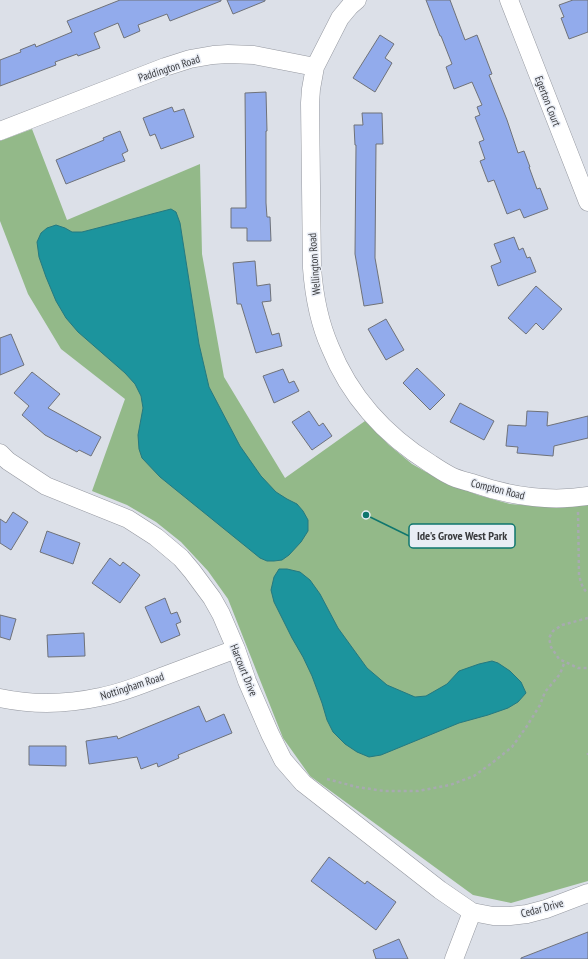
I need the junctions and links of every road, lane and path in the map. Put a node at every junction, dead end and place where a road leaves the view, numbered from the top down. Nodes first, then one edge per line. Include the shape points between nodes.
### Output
1 (357, 0) edge
2 (509, 0) edge
3 (315, 67) junction
4 (0, 131) edge
5 (588, 202) edge
6 (0, 453) edge
7 (435, 466) joint
8 (582, 497) edge
9 (588, 593) edge
10 (588, 618) edge
11 (236, 649) junction
12 (565, 662) junction
13 (588, 668) edge
14 (0, 698) edge
15 (323, 778) dead end
16 (588, 894) edge
17 (472, 912) junction
18 (454, 959) edge

1 - 3 street via 340,18
2 - 5 street, Egerton Court
3 - 4 street, Paddington Road via 254,55 228,54 190,59
3 - 7 street, Wellington Road via 310,103 312,268 320,317 340,370 364,405 396,439
6 - 11 street, Harcourt Drive via 46,486 128,519 166,545 181,558 212,598
7 - 8 street, Compton Road via 450,475 504,493 538,498
8 - 9 path via 578,516 579,575 581,584
10 - 12 path via 562,625 552,631 549,638 551,647 559,659
11 - 14 street, Nottingham Road via 129,690 101,697 44,703
11 - 17 street, Harcourt Drive via 247,681 283,760 303,783
12 - 13 path via 578,668
12 - 15 path via 560,674 545,692 540,705 512,747 474,776 450,785 418,791 384,791
16 - 17 street, Cedar Drive via 527,914 493,916
17 - 18 street

